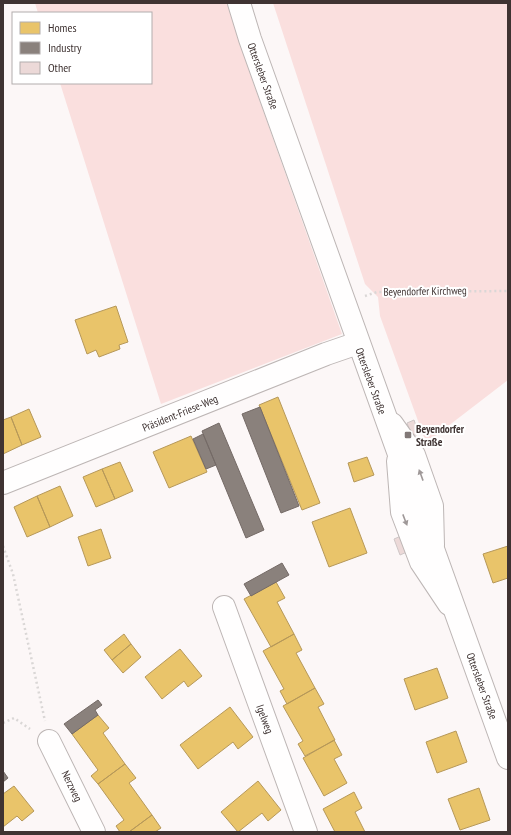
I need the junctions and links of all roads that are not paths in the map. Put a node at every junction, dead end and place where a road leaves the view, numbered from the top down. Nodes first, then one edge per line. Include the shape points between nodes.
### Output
1 (239, 3) edge
2 (358, 343) junction
3 (382, 410) junction
4 (398, 453) junction
5 (3, 483) edge
6 (434, 554) junction
7 (224, 607) dead end
8 (456, 612) junction
9 (49, 741) road end
10 (508, 758) edge
11 (94, 832) edge
12 (306, 832) edge

1 - 2 street, Ottersleber Straße
2 - 3 street, Ottersleber Straße
2 - 5 street, Präsident-Friese-Weg
3 - 4 street, Ottersleber Straße
6 -> 3 street via 432,506 414,456
4 - 6 street, Ottersleber Straße
4 -> 8 street via 402,512 421,562
6 - 8 street, Ottersleber Straße
7 - 12 street, Igelweg
8 - 10 street, Ottersleber Straße
9 - 11 street, Nerzweg

